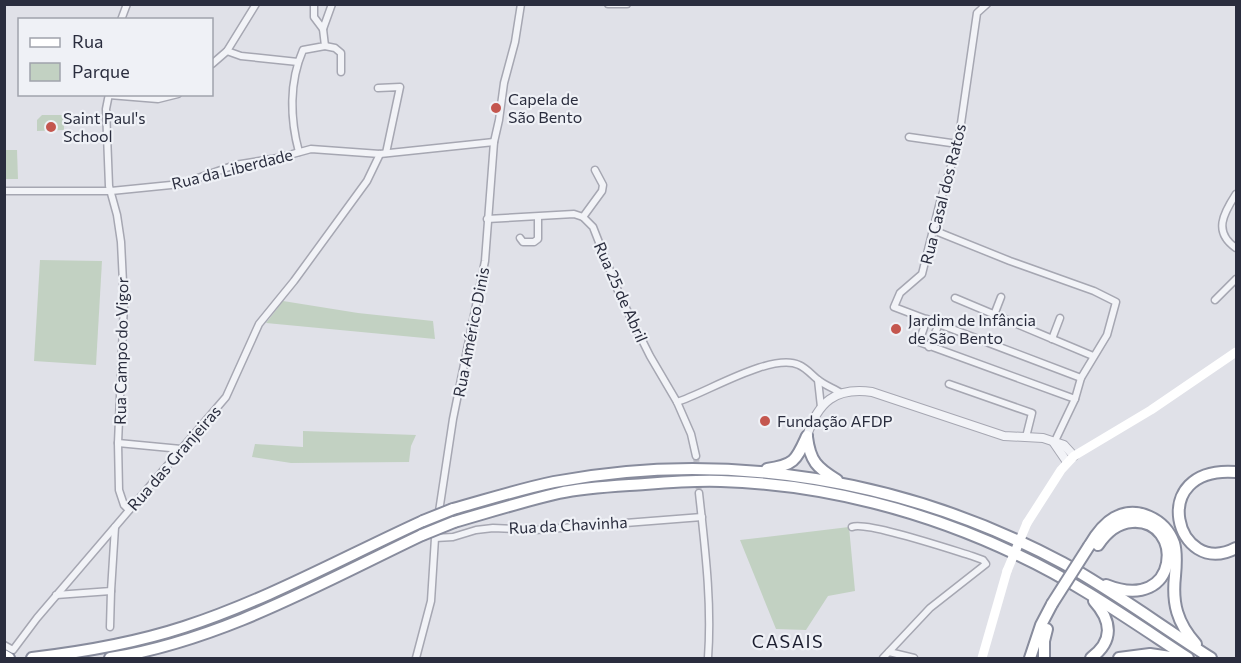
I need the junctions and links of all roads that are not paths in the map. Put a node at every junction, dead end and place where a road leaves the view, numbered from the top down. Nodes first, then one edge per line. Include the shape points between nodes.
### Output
1 (256, 4) edge
2 (314, 4) edge
3 (332, 4) edge
4 (521, 4) edge
5 (608, 4) edge
6 (627, 4) edge
7 (987, 4) edge
8 (323, 29) junction
9 (325, 46) junction
10 (227, 51) junction
11 (298, 62) junction
12 (213, 63) edge
13 (341, 72) dead end
14 (378, 88) dead end
15 (109, 96) edge
16 (121, 96) edge
17 (170, 96) edge
18 (909, 137) dead end
19 (494, 142) junction
20 (958, 144) junction
21 (299, 152) junction
22 (383, 154) junction
23 (595, 170) dead end
24 (4, 191) edge
25 (111, 191) junction
26 (1236, 194) edge
27 (584, 217) junction
28 (538, 218) junction
29 (487, 219) junction
30 (933, 230) junction
31 (520, 238) dead end
32 (1236, 248) edge
33 (1236, 279) edge
34 (1001, 297) dead end
35 (955, 298) dead end
36 (1215, 300) dead end
37 (994, 315) junction
38 (1060, 318) dead end
39 (927, 320) junction
40 (939, 324) junction
41 (1052, 339) junction
42 (930, 347) junction
43 (1236, 352) edge
44 (1093, 356) junction
45 (1081, 378) junction
46 (818, 380) junction
47 (949, 384) dead end
48 (829, 386) junction
49 (820, 393) junction
50 (841, 393) junction
51 (1075, 399) junction
52 (677, 402) junction
53 (821, 407) junction
54 (807, 435) junction
55 (1026, 437) junction
56 (118, 443) junction
57 (1054, 443) junction
58 (181, 449) junction
59 (696, 456) tunnel mouth
60 (1071, 459) junction
61 (751, 471) junction
62 (1236, 472) edge
63 (843, 484) junction
64 (699, 493) tunnel mouth
65 (129, 510) junction
66 (702, 517) junction
67 (115, 526) junction
68 (852, 527) dead end
69 (435, 538) junction
70 (1092, 548) junction
71 (1236, 548) edge
72 (1087, 577) junction
73 (1080, 589) junction
74 (111, 591) junction
75 (56, 595) junction
76 (1055, 605) junction
77 (110, 627) dead end
78 (4, 645) edge
79 (889, 652) junction
80 (4, 655) edge
81 (1208, 657) edge
82 (9, 658) edge
83 (32, 658) edge
84 (110, 658) edge
85 (416, 658) edge
86 (708, 658) edge
87 (883, 658) edge
88 (914, 658) edge
89 (982, 658) edge
90 (1030, 658) edge
91 (1038, 658) edge
92 (1045, 658) edge
93 (1091, 658) edge
94 (1119, 658) edge
95 (1177, 658) edge
96 (1188, 658) edge

1 - 10 street
2 - 8 street via 314,17
3 - 8 street
4 - 19 street, Rua Américo Dinis
5 - 6 street
7 - 20 street, Rua Casal dos Ratos via 977,13
8 - 9 street
9 - 11 street via 303,50
9 - 13 street via 341,52
10 - 11 street
10 - 12 street
11 - 21 street via 292,89
14 - 22 street, Rua das Granjeiras via 400,87
15 - 25 street, Rua Campo do Vigor via 106,109
16 - 17 street
18 - 20 street
19 - 22 street, Rua da Liberdade
19 - 29 street, Rua Américo Dinis
20 - 30 street, Rua Casal dos Ratos
21 - 22 street, Rua da Liberdade via 311,149
21 - 25 street, Rua da Liberdade via 235,165 181,184
22 - 58 street, Rua das Granjeiras via 260,324 226,397
23 - 27 street via 602,191
24 - 25 street, Rua da Liberdade
25 - 56 street, Rua Campo do Vigor via 121,242 124,303
26 - 32 street via 1222,230 1223,237
27 - 28 street via 574,214
27 - 52 street, Rua 25 de Abril via 593,227 620,296
28 - 29 street
28 - 31 street via 536,242 523,242
29 - 69 street, Rua Américo Dinis via 485,261 453,418
30 - 39 street, Rua Casal dos Ratos via 922,274 900,293 894,307
30 - 44 street via 1116,302 1107,335
33 - 36 street
34 - 37 street
35 - 37 street
37 - 41 street
38 - 41 street
39 - 40 street
39 - 42 street via 919,342
40 - 42 street
40 - 45 street
41 - 44 street
42 - 51 street
43 - 60 main road
44 - 45 street
45 - 51 street
46 - 48 street
46 - 49 street
46 - 52 street via 797,364 782,361 766,364
47 - 55 street via 1032,413
48 - 49 street
48 - 50 street
49 - 53 street
50 - 53 street
50 - 55 street via 872,392 995,433
51 - 57 street
52 - 59 street, Rua 25 de Abril
53 - 54 street
54 - 61 highway via 797,458 790,464
54 - 63 highway via 813,462
55 - 57 street
56 - 58 street
56 - 65 street, Rua Campo do Vigor via 119,490
57 - 60 street via 1064,445
58 - 65 street, Rua das Granjeiras
60 - 89 main road, bridge via 1027,523 1007,572
61 - 63 highway
61 - 83 highway, bridge via 692,468 553,482 453,509 265,596 183,627 108,646
62 - 71 highway via 1209,473 1197,478 1187,487 1178,510 1183,531 1197,548 1220,554
63 - 72 highway via 955,515 1024,544
64 - 66 street
65 - 67 street, Rua das Granjeiras
66 - 69 street, Rua da Chavinha via 536,530 493,528
66 - 86 street via 709,589
67 - 74 street
67 - 75 street, Rua das Granjeiras
68 - 79 street via 888,532 972,556 986,564 930,608
69 - 85 street, Rua Américo Dinis via 431,601
70 - 72 highway via 1118,526 1147,524 1164,539 1168,562 1158,582 1140,591 1115,588
70 - 76 highway
70 - 81 highway via 1104,527 1123,514 1144,514 1162,525 1175,547 1176,614 1189,637
72 - 81 highway
73 - 84 highway, bridge via 975,535 929,518 824,493 750,482 626,485 560,493 454,522 230,626
73 - 93 highway via 1101,609 1108,626 1104,644
73 - 96 highway
74 - 75 street
74 - 77 street
75 - 78 street, Rua das Granjeiras via 13,650
76 - 90 highway via 1041,625
76 - 92 highway via 1045,635
79 - 87 street
79 - 88 street
80 - 82 highway
91 - 92 main road
94 - 95 highway via 1150,654

